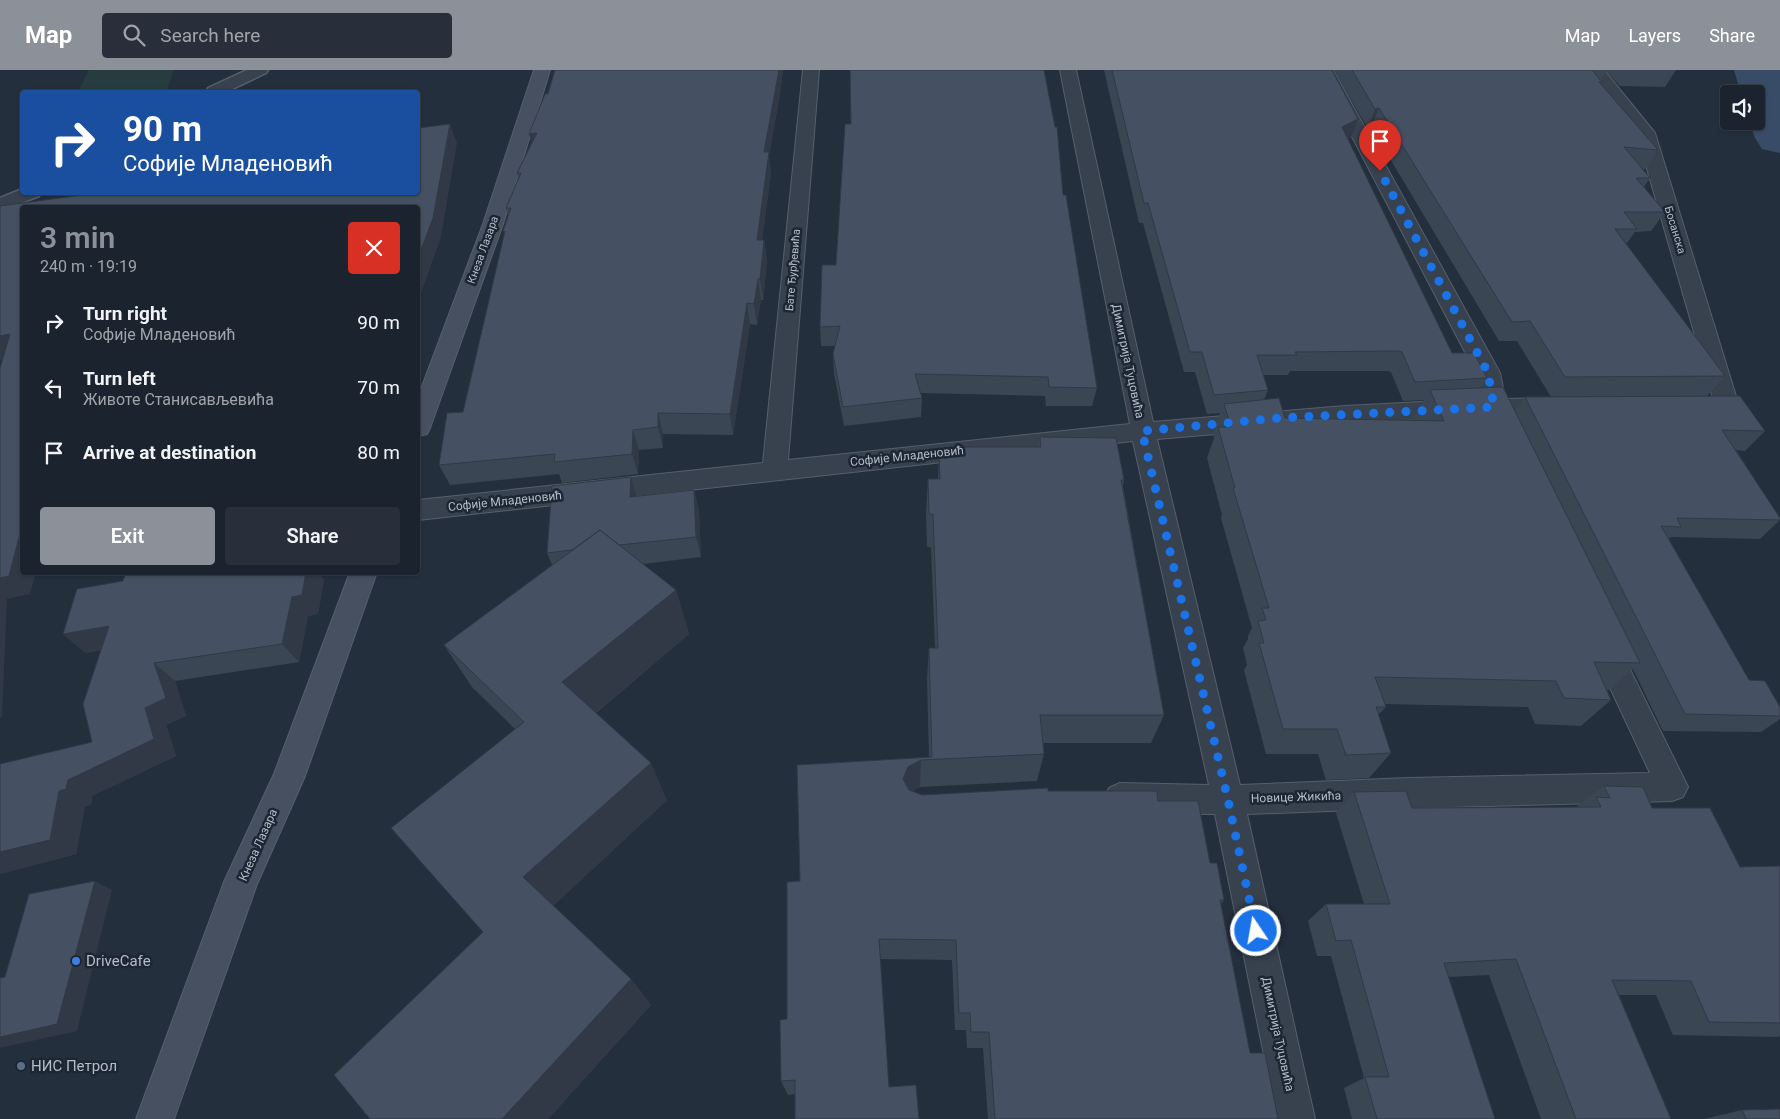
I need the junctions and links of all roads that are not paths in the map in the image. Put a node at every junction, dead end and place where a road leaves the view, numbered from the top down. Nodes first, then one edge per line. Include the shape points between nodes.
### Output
1 (260, 70) edge
2 (542, 70) edge
3 (811, 70) edge
4 (1068, 70) edge
5 (1326, 70) edge
6 (1595, 70) edge
7 (218, 90) edge
8 (25, 195) edge
9 (0, 205) edge
10 (1573, 406) edge
11 (1680, 406) edge
12 (1494, 407) junction
13 (420, 423) edge
14 (1142, 431) junction
15 (1509, 448) edge
16 (775, 471) junction
17 (420, 510) edge
18 (363, 575) edge
19 (1595, 626) edge
20 (1093, 798) edge
21 (1228, 800) junction
22 (155, 1119) edge
23 (1296, 1119) edge

1 - 7 lane
2 - 13 street, Кнеза Лазара via 493,224
3 - 16 street, Бате Ђурђевића
4 - 14 street, Димитрија Туцовића
5 - 12 street via 1488,373
6 - 11 street, Босанска via 1646,133 1727,406
8 - 9 lane
10 - 12 street, Софије Младеновић
12 - 14 street, Софије Младеновић via 1280,418
12 - 15 street via 1496,421
14 - 16 street, Софије Младеновић
14 - 21 street, Димитрија Туцовића
16 - 17 street, Софије Младеновић
18 - 22 street, Кнеза Лазара via 289,776 241,882
19 - 21 street, Новице Жикића via 1672,787
20 - 21 street, Новице Жикића
21 - 23 street, Димитрија Туцовића

